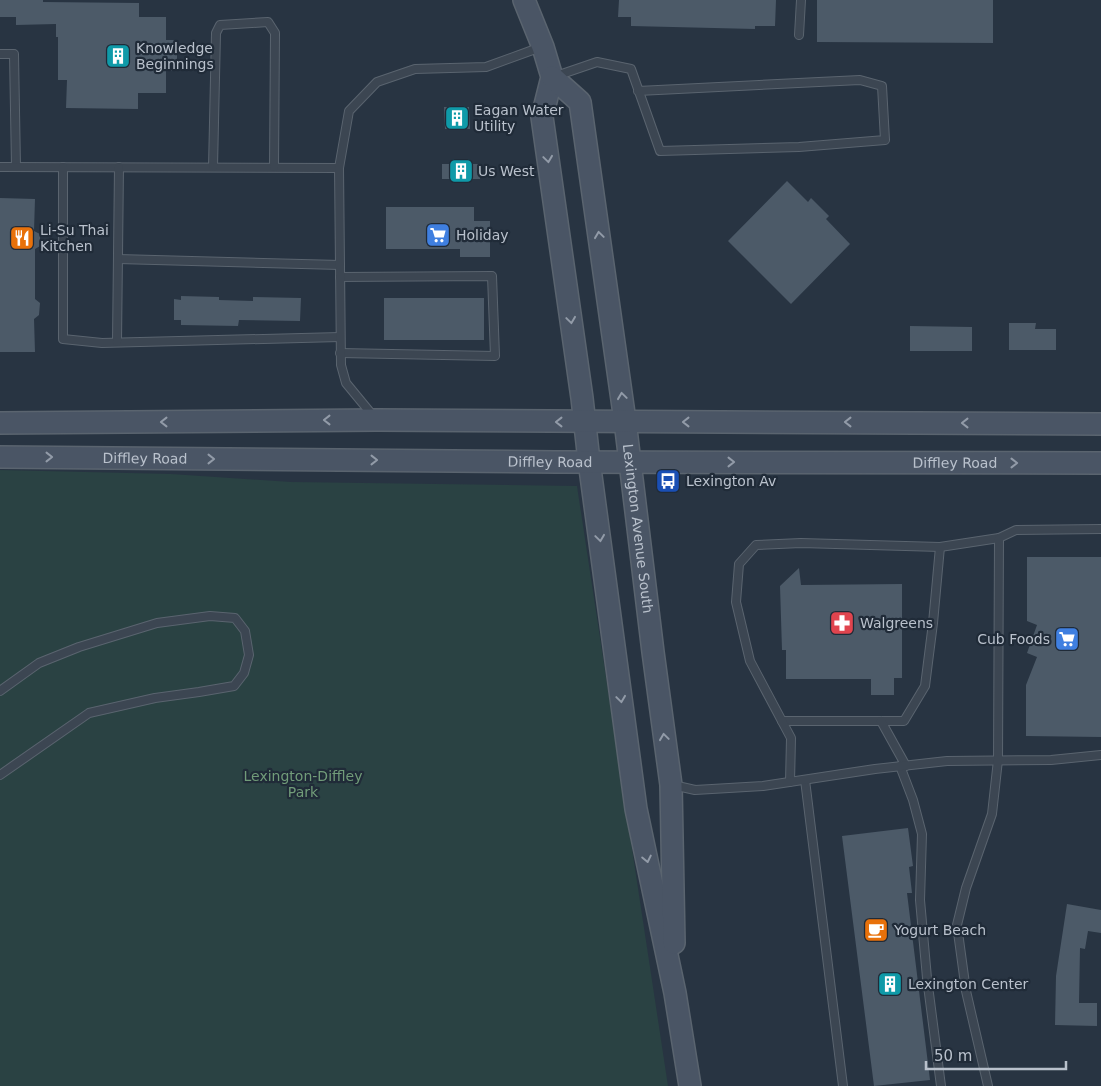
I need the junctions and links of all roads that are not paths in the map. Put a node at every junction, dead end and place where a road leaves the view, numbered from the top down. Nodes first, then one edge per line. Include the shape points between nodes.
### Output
1 (524, 0) edge
2 (801, 0) edge
3 (799, 35) dead end
4 (543, 47) junction
5 (0, 54) edge
6 (552, 77) junction
7 (638, 91) junction
8 (0, 167) edge
9 (16, 167) junction
10 (62, 167) junction
11 (119, 167) junction
12 (213, 167) junction
13 (274, 167) junction
14 (339, 168) junction
15 (118, 259) junction
16 (340, 265) junction
17 (340, 278) junction
18 (340, 337) junction
19 (117, 342) junction
20 (340, 354) junction
21 (376, 420) junction
22 (585, 421) junction
23 (625, 421) junction
24 (0, 423) edge
25 (1101, 424) edge
26 (0, 457) edge
27 (589, 461) junction
28 (630, 462) junction
29 (1101, 463) edge
30 (1101, 529) edge
31 (999, 538) junction
32 (940, 547) junction
33 (0, 691) edge
34 (782, 721) junction
35 (881, 721) junction
36 (1101, 756) edge
37 (998, 760) junction
38 (903, 766) junction
39 (0, 774) edge
40 (805, 780) junction
41 (790, 782) junction
42 (671, 785) junction
43 (675, 993) junction
44 (690, 1086) edge
45 (843, 1086) edge
46 (941, 1086) edge
47 (988, 1086) edge

1 - 4 main road
2 - 3 lane
4 - 6 main road
4 - 14 lane via 486,67 415,69 376,82 349,110
5 - 9 lane via 14,54
6 - 7 lane via 597,62 631,69
6 -> 22 main road, Lexington Avenue South via 542,117
23 -> 6 main road, Lexington Avenue South via 580,102
7 - 7 lane via 660,151 799,147 885,140 882,86 860,80
8 - 9 lane
9 - 10 lane
10 - 11 lane
10 - 19 lane via 64,339
11 - 12 lane
11 - 15 lane
12 - 13 lane
12 - 13 lane via 216,33 220,25 268,22 274,33
13 - 14 lane
14 - 16 lane
15 - 16 lane
15 - 19 lane
16 - 17 lane
17 - 18 lane
17 - 20 lane via 492,276 495,356
18 - 19 lane
18 - 20 lane
20 - 21 lane via 346,383
22 -> 21 main road
21 -> 24 main road
22 - 23 main road
22 - 27 main road, Lexington Avenue South
25 -> 23 main road
23 - 28 main road, Lexington Avenue South
26 -> 27 main road, Diffley Road
27 - 28 main road, Diffley Road
27 -> 43 main road, Lexington Avenue South via 636,809
28 -> 29 main road, Diffley Road
42 -> 28 main road, Lexington Avenue South
30 - 31 lane via 1016,530
31 - 32 lane
31 - 37 lane
32 - 34 lane via 801,542 756,545 739,564 736,602 750,661
32 - 35 lane via 925,686 904,721
33 - 39 lane via 39,663 157,623 210,616 235,618 246,631 249,655 244,673 234,686 155,698 89,713
34 - 35 lane
34 - 41 lane via 791,738
35 - 38 lane
36 - 37 lane
37 - 38 lane
37 - 47 lane via 992,814 966,888 957,925 966,991
38 - 40 lane
38 - 46 lane via 922,834 920,900
40 - 41 lane
40 - 45 lane
41 - 42 lane via 695,790
42 - 43 main road, Lexington Avenue South
43 - 44 main road, Lexington Avenue South

